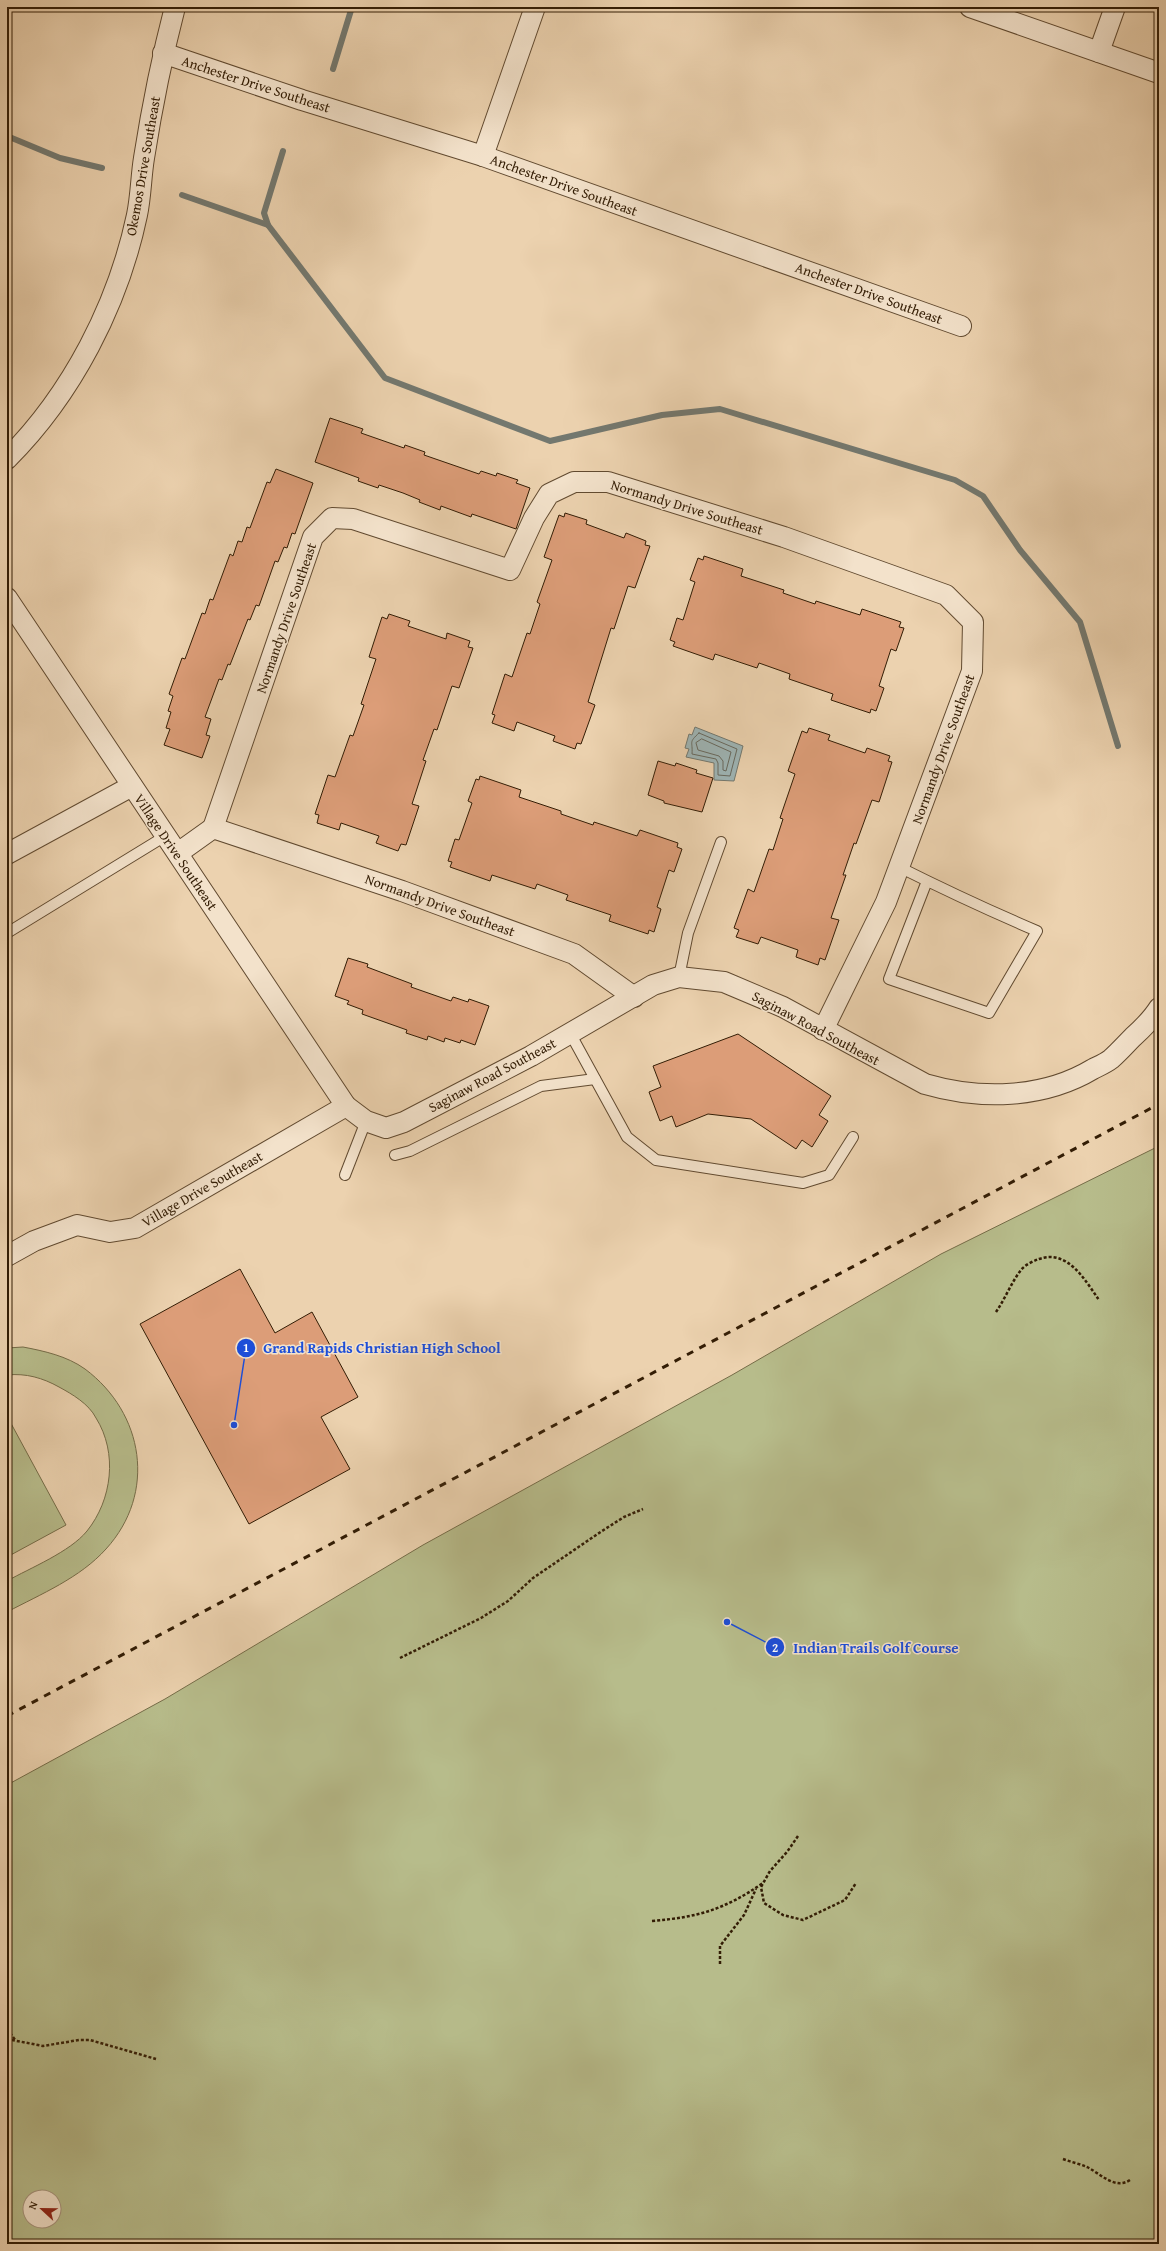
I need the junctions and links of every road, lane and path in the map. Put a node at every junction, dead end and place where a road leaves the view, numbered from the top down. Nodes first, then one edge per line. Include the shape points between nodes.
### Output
1 (175, 7) edge
2 (535, 7) edge
3 (970, 7) edge
4 (1115, 7) edge
5 (1099, 52) junction
6 (163, 53) junction
7 (1159, 73) edge
8 (482, 156) junction
9 (961, 326) dead end
10 (7, 459) edge
11 (7, 598) edge
12 (132, 786) junction
13 (213, 828) junction
14 (167, 835) junction
15 (721, 842) dead end
16 (178, 853) junction
17 (7, 854) edge
18 (899, 867) junction
19 (927, 881) junction
20 (7, 932) edge
21 (679, 976) junction
22 (634, 997) junction
23 (1159, 1008) edge
24 (823, 1030) junction
25 (570, 1033) junction
26 (595, 1079) junction
27 (346, 1106) junction
28 (366, 1121) junction
29 (404, 1122) joint
30 (853, 1137) dead end
31 (395, 1155) dead end
32 (345, 1175) dead end
33 (7, 1256) edge
34 (1099, 1300) dead end
35 (996, 1312) dead end
36 (644, 1509) dead end
37 (400, 1658) dead end
38 (798, 1836) dead end
39 (764, 1882) junction
40 (856, 1883) dead end
41 (756, 1888) junction
42 (652, 1921) dead end
43 (720, 1964) dead end
44 (7, 2029) edge
45 (7, 2039) edge
46 (16, 2041) junction
47 (156, 2059) dead end
48 (1063, 2160) dead end
49 (1130, 2180) dead end

1 - 6 street, Okemos Drive Southeast
2 - 8 street
3 - 5 street
4 - 5 street
5 - 7 street
6 - 8 street, Anchester Drive Southeast via 302,100
6 - 10 street, Okemos Drive Southeast via 137,214 121,273 99,328 62,392 28,438
8 - 9 street, Anchester Drive Southeast
11 - 12 street, Village Drive Southeast
12 - 14 street, Village Drive Southeast
12 - 17 street
13 - 16 street
13 - 18 street, Normandy Drive Southeast via 314,537 332,518 353,519 510,570 534,518 549,494 574,482 608,482 784,537 946,595 973,622 972,671
13 - 22 street, Normandy Drive Southeast via 402,891 574,954
14 - 16 street, Village Drive Southeast
14 - 20 lane
15 - 21 lane via 688,933
16 - 27 street, Village Drive Southeast
18 - 19 lane
18 - 24 street, Normandy Drive Southeast via 886,902
19 - 19 lane via 1037,931 989,1013 889,979
21 - 22 street, Saginaw Road Southeast via 653,985
21 - 24 street, Saginaw Road Southeast via 724,982 783,1007
22 - 25 street, Saginaw Road Southeast
23 - 24 street, Saginaw Road Southeast via 1111,1059 1085,1074 1061,1085 1008,1094 970,1094 947,1091 925,1084
25 - 26 lane
25 - 29 street, Saginaw Road Southeast
26 - 30 lane via 627,1137 656,1160 803,1183 829,1175
26 - 31 lane via 541,1086 410,1151
27 - 28 street, Village Drive Southeast
27 - 33 street, Village Drive Southeast via 135,1228 110,1232 77,1225 34,1241
28 - 29 street, Village Drive Southeast via 386,1128
28 - 32 lane
34 - 35 path via 1074,1266 1054,1256 1047,1256 1030,1262 1022,1269
36 - 37 path via 624,1517 533,1578 508,1602
38 - 39 path
39 - 40 path via 761,1887 764,1903 783,1915 803,1920 845,1900
39 - 41 path
41 - 42 path via 728,1905 701,1914
41 - 43 path via 744,1915 720,1946
44 - 46 path
45 - 46 path
46 - 47 path via 43,2046 90,2040
48 - 49 path via 1087,2167 1109,2181 1125,2183

